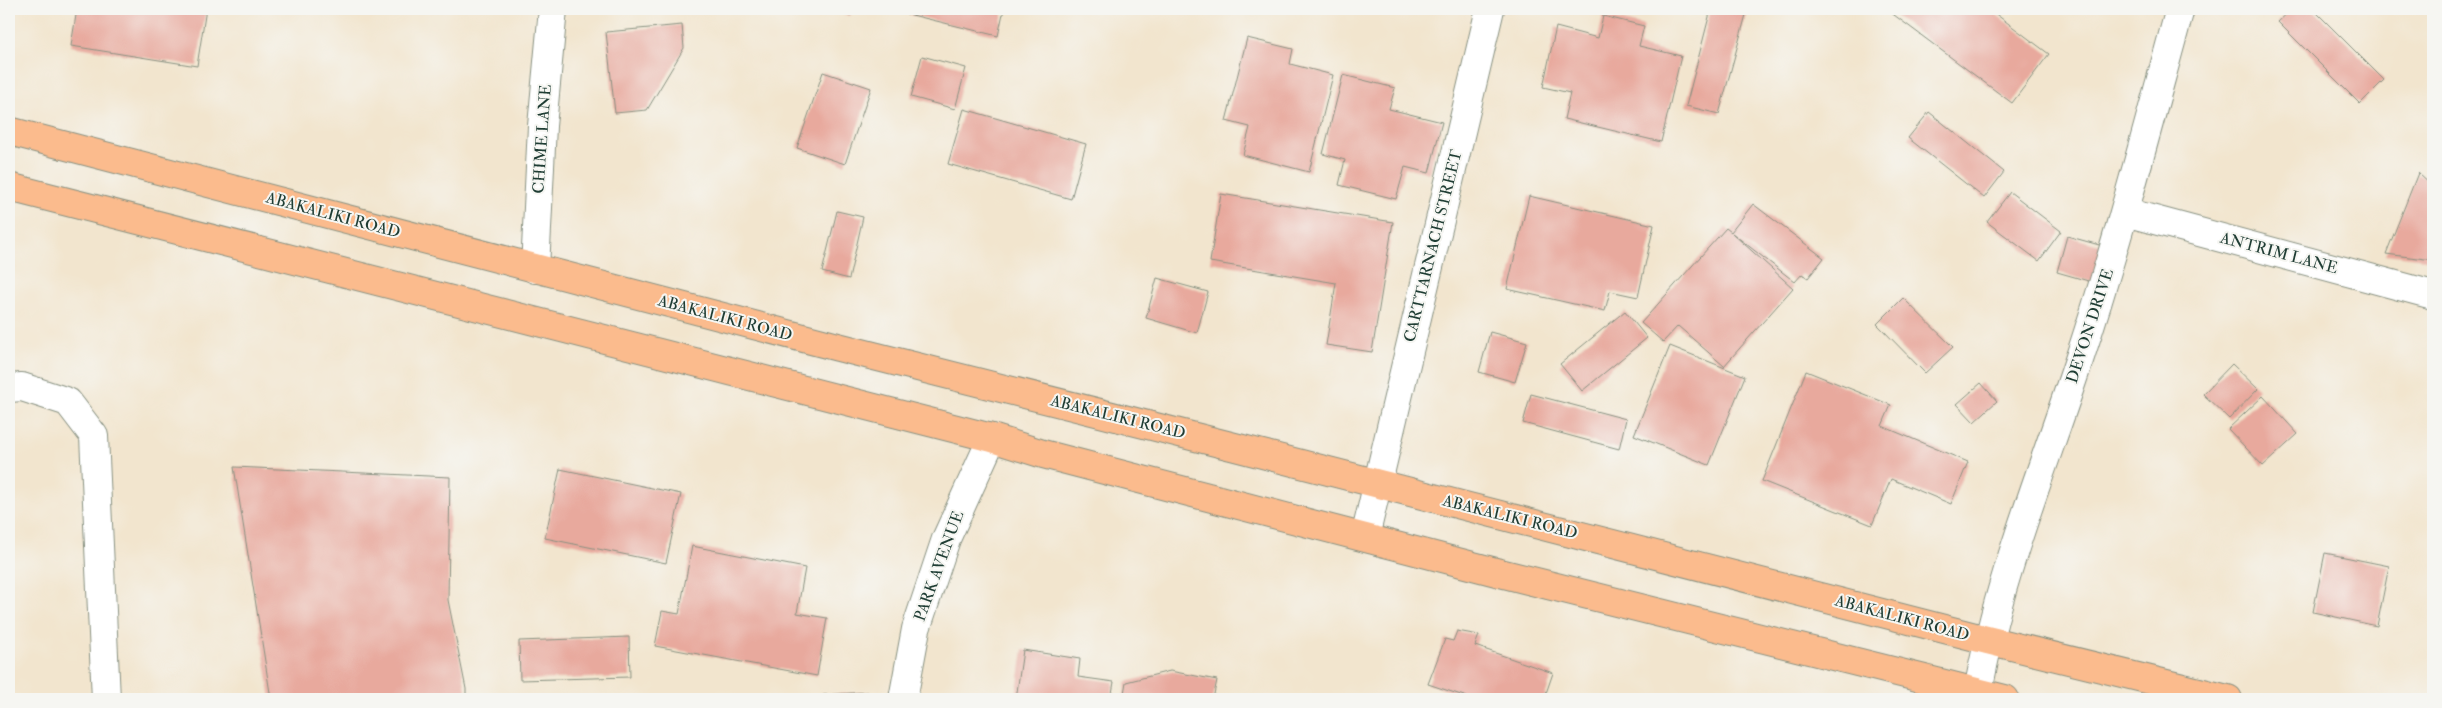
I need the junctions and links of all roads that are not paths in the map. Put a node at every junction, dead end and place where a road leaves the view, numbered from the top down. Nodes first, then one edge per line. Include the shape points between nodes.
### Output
1 (553, 9) edge
2 (1490, 9) edge
3 (2180, 9) edge
4 (9, 131) edge
5 (9, 187) edge
6 (2125, 212) junction
7 (535, 269) junction
8 (2433, 295) edge
9 (9, 388) edge
10 (992, 438) junction
11 (1376, 483) junction
12 (1365, 537) junction
13 (1987, 640) junction
14 (1978, 692) junction
15 (106, 699) edge
16 (903, 699) edge
17 (2005, 699) edge
18 (2228, 699) edge

1 - 7 street, CHIME LANE via 542,126
2 - 11 street, CARTTARNACH STREET
3 - 6 street, DEVON DRIVE
4 - 7 main road, ABAKALIKI ROAD
5 - 10 main road
6 - 8 street, ANTRIM LANE
6 - 13 street, DEVON DRIVE via 2107,277 2028,508
7 - 11 main road, ABAKALIKI ROAD
9 - 15 street via 22,387 68,402 94,436
10 - 12 main road
10 - 16 street, PARK AVENUE via 946,539 916,629
11 - 12 street, CARTTARNACH STREET
11 - 13 main road, ABAKALIKI ROAD
12 - 14 main road
13 - 14 street, DEVON DRIVE
13 - 18 main road, ABAKALIKI ROAD
14 - 17 main road

